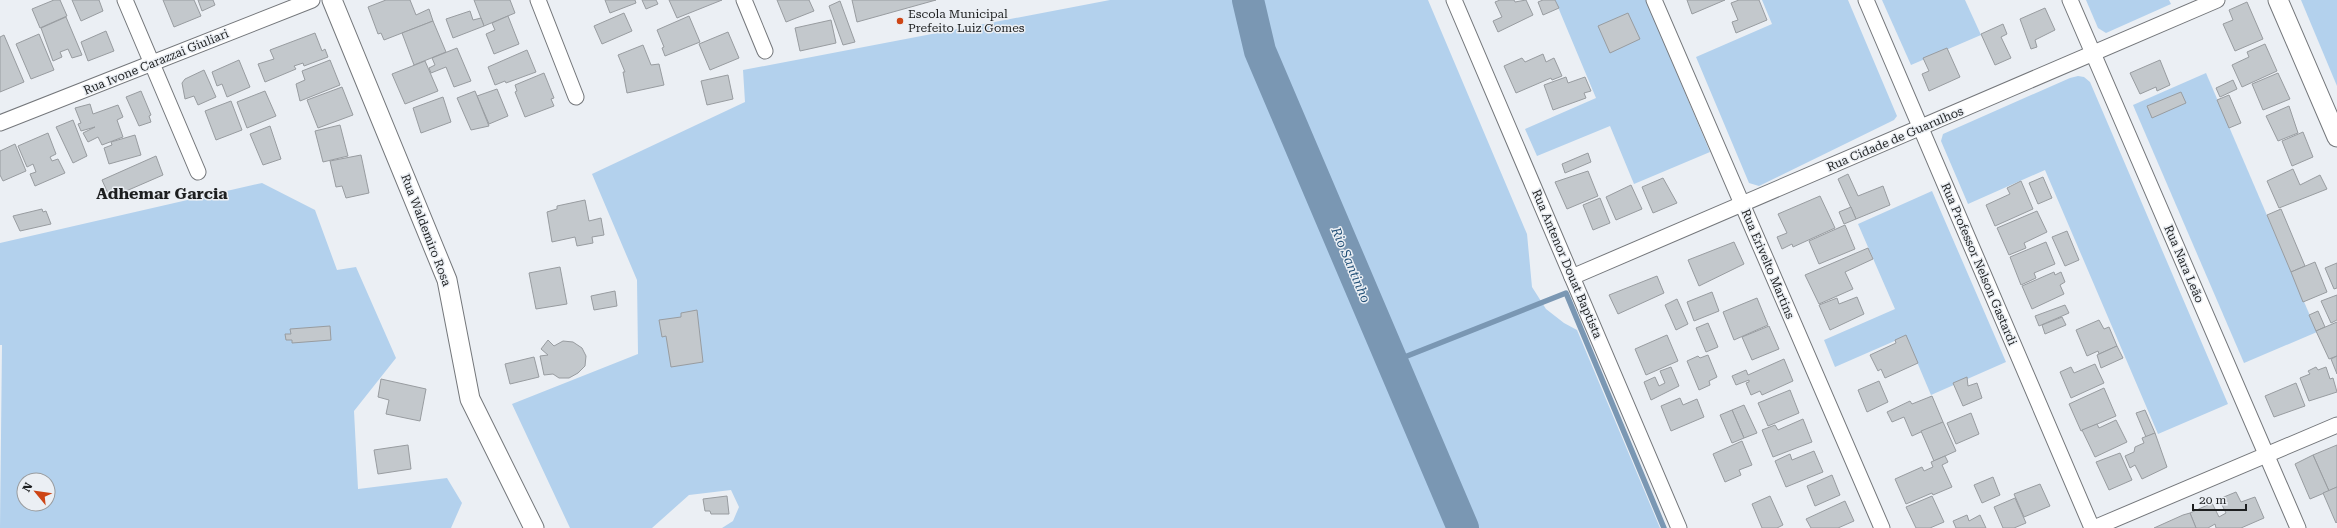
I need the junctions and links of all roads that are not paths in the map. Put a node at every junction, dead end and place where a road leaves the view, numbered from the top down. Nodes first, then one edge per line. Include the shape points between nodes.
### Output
1 (125, 0) edge
2 (312, 0) edge
3 (332, 0) edge
4 (538, 0) edge
5 (744, 0) edge
6 (1454, 0) edge
7 (1654, 0) edge
8 (1866, 0) edge
9 (2070, 0) edge
10 (2217, 0) edge
11 (2278, 0) edge
12 (765, 52) dead end
13 (2093, 53) junction
14 (152, 63) junction
15 (576, 97) dead end
16 (0, 123) edge
17 (1921, 128) junction
18 (2337, 137) edge
19 (198, 172) dead end
20 (1742, 204) junction
21 (1572, 277) junction
22 (2337, 425) edge
23 (2266, 455) junction
24 (534, 528) edge
25 (1680, 528) edge
26 (1882, 528) edge
27 (2093, 528) edge
28 (2298, 528) edge

1 - 14 street
2 - 14 street, Rua Ivone Carazzai Giuliari
3 - 24 street, Rua Waldemiro Rosa via 447,280 470,399
4 - 15 street
5 - 12 street
6 - 21 street, Rua Antenor Douat Baptista
7 - 20 street, Rua Erivelto Martins
8 - 17 street, Rua Professor Nelson Gastardi
9 - 13 street, Rua Nara Leão
10 - 13 street, Rua Cidade de Guarulhos
11 - 18 street
13 - 17 street, Rua Cidade de Guarulhos
13 - 23 street, Rua Nara Leão
14 - 16 street, Rua Ivone Carazzai Giuliari
14 - 19 street
17 - 20 street, Rua Cidade de Guarulhos
17 - 27 street, Rua Professor Nelson Gastardi
20 - 21 street, Rua Cidade de Guarulhos
20 - 26 street, Rua Erivelto Martins
21 - 25 street, Rua Antenor Douat Baptista
22 - 23 street
23 - 27 street
23 - 28 street, Rua Nara Leão

